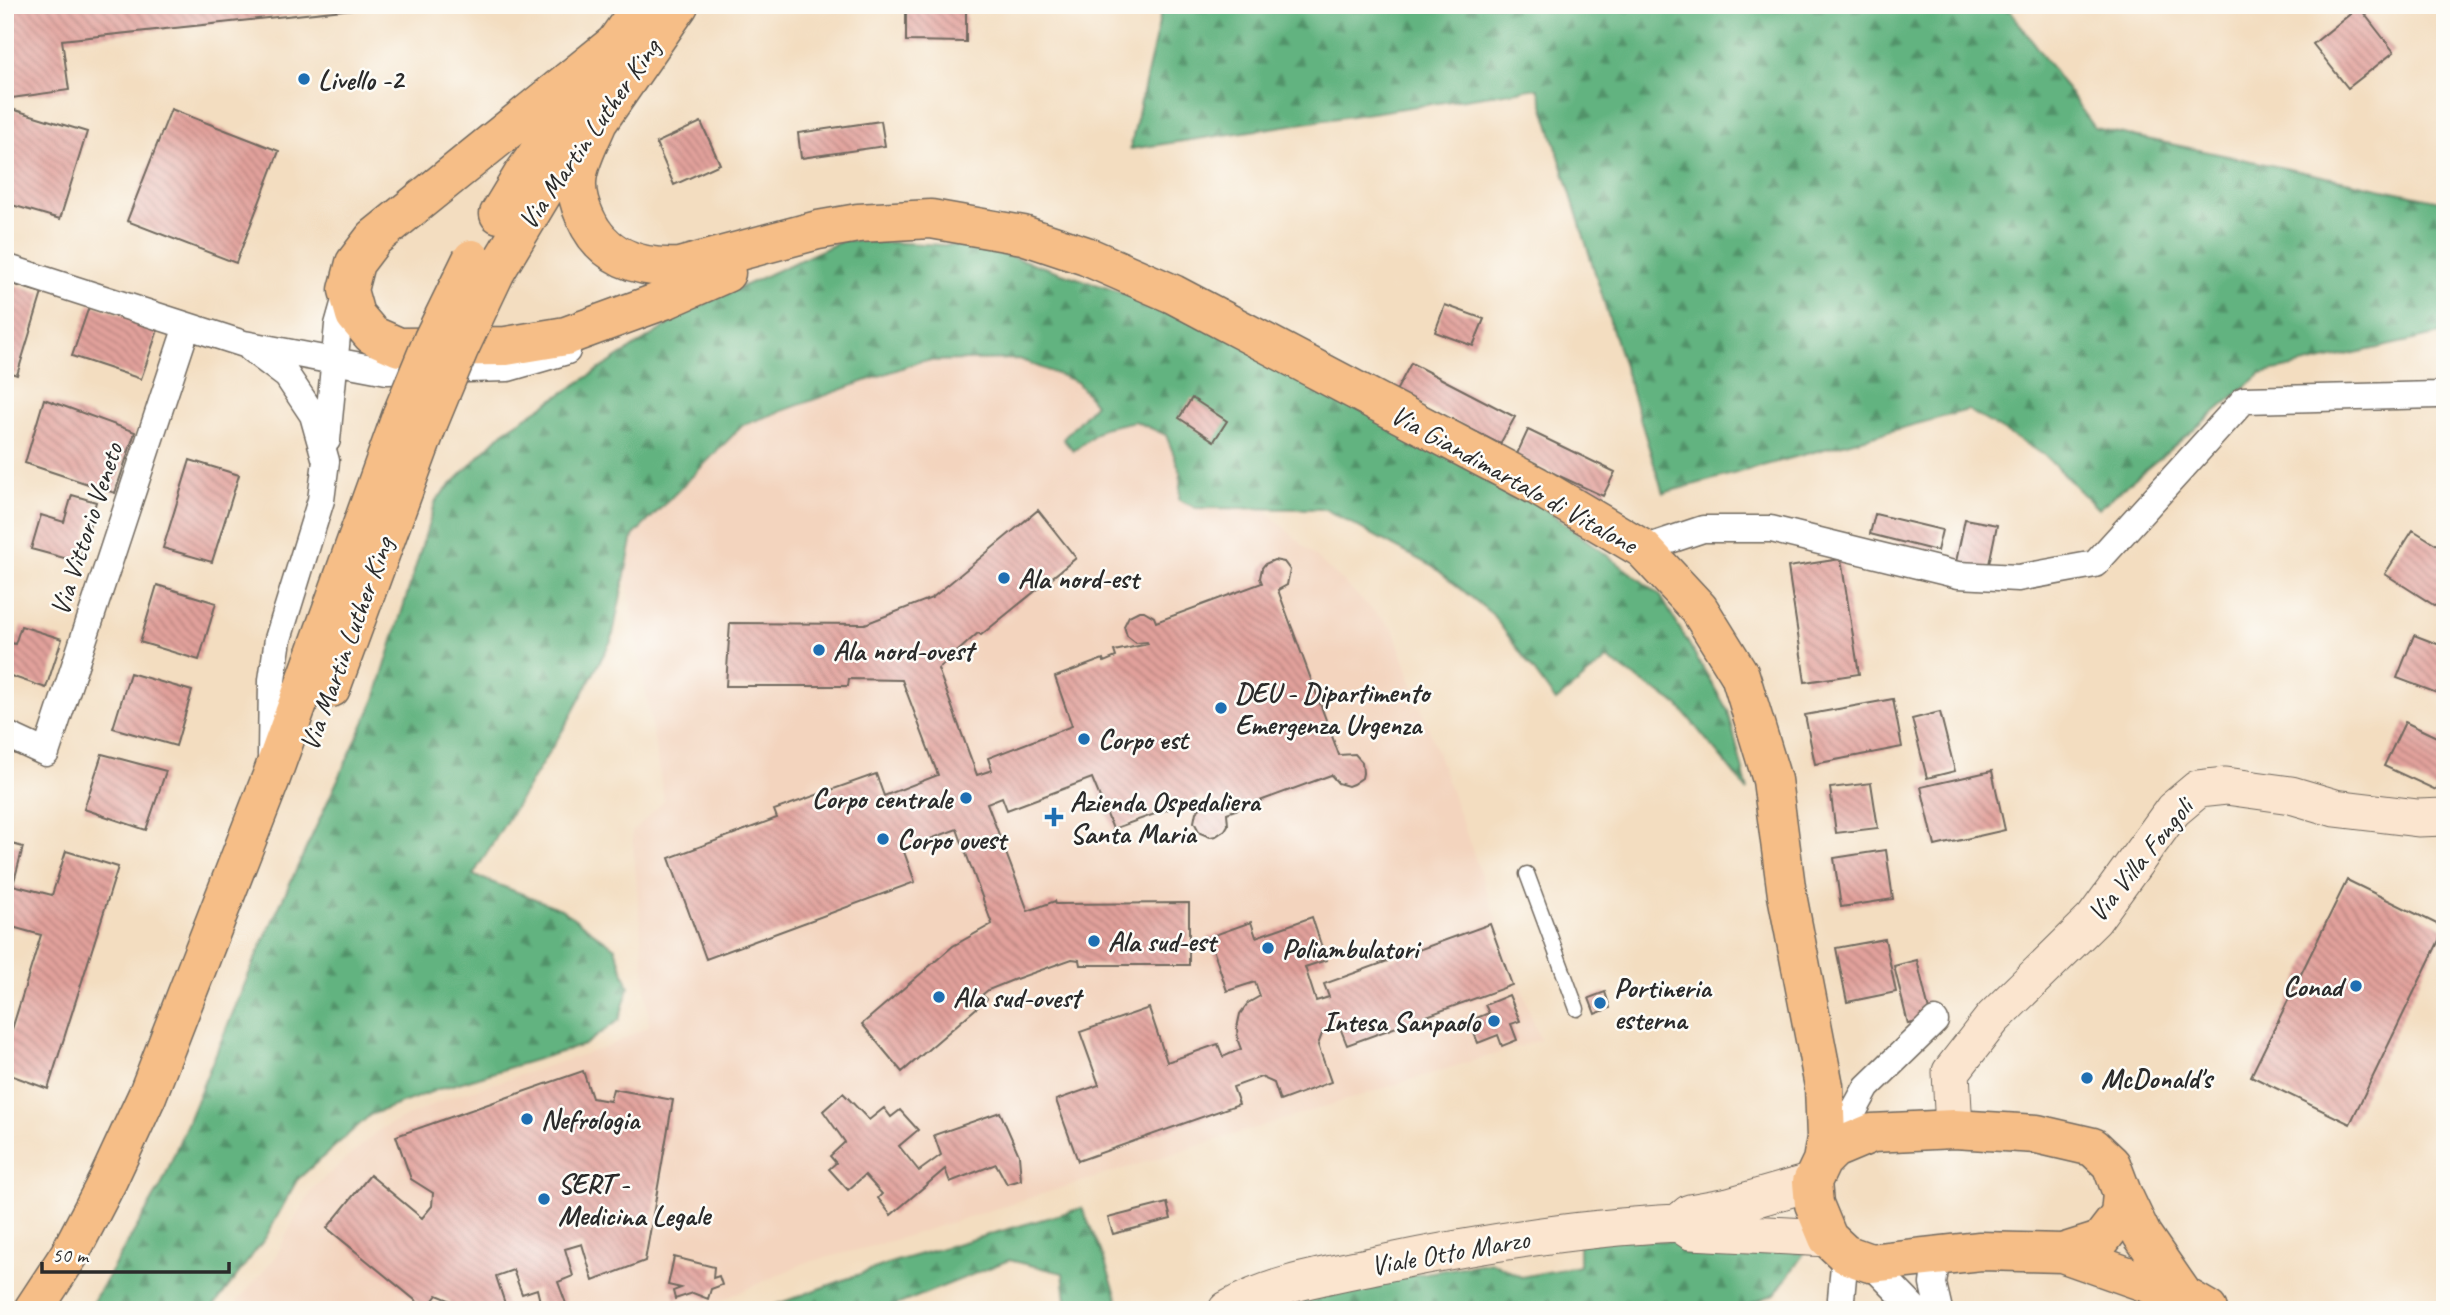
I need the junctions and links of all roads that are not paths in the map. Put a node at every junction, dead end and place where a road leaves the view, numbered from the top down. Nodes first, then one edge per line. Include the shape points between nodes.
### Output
1 (642, 5) edge
2 (679, 5) edge
3 (613, 45) junction
4 (598, 122) junction
5 (931, 219) junction
6 (484, 265) junction
7 (5, 267) edge
8 (348, 290) junction
9 (667, 299) junction
10 (187, 326) junction
11 (244, 344) junction
12 (333, 362) junction
13 (2445, 393) edge
14 (415, 419) junction
15 (326, 461) junction
16 (1643, 549) junction
17 (5, 734) edge
18 (271, 778) junction
19 (2445, 817) edge
20 (1527, 874) dead end
21 (1577, 1009) dead end
22 (1935, 1021) dead end
23 (1824, 1086) junction
24 (1862, 1124) junction
25 (1954, 1129) junction
26 (1817, 1172) junction
27 (2122, 1193) junction
28 (1678, 1223) junction
29 (1848, 1252) junction
30 (2062, 1252) junction
31 (1937, 1254) junction
32 (2196, 1303) edge
33 (33, 1310) edge
34 (64, 1310) edge
35 (1227, 1310) edge
36 (1840, 1310) edge
37 (1916, 1310) edge
38 (1939, 1310) edge

1 - 3 main road, Via Martin Luther King
2 - 4 main road, Via Martin Luther King
3 - 6 main road, Via Martin Luther King via 522,176
3 - 8 main road via 374,238 355,263
4 - 5 main road via 577,174 579,204 606,249 631,263 679,267 818,230
4 - 6 main road, Via Martin Luther King
5 - 9 main road via 735,269
5 - 16 main road, Via Giandimartalo di Vitalone via 1023,235 1086,256 1173,295 1537,486
6 - 14 main road, Via Martin Luther King, bridge via 433,339
7 - 10 street
8 - 9 main road via 355,315 372,335 399,347 506,346 566,336
8 - 12 street
9 - 12 street via 616,330 508,368 387,371
10 - 11 street
10 - 17 street, Via Vittorio Veneto via 46,752
11 - 12 street
11 - 15 street via 287,376 313,415
12 - 15 street
13 - 16 street via 2244,400 2095,564 2018,578 1958,575 1770,529 1703,529
14 - 18 main road, Via Martin Luther King
14 - 34 main road, Via Martin Luther King via 354,628 170,1105 131,1195
15 - 18 street via 321,500 278,639 272,680
16 - 23 main road, Via Giandimartalo di Vitalone via 1699,609 1740,675 1772,780 1787,895
18 - 33 main road, Via Martin Luther King via 147,1096 69,1255
19 - 25 street, Via Villa Fongoli via 2335,808 2291,795 2226,786 2198,789 2173,810 2094,919 1993,1018 1951,1072
20 - 21 lane
22 - 24 street via 1867,1087
23 - 24 main road
23 - 26 main road, Via Giandimartalo di Vitalone via 1826,1138
24 - 25 main road
24 - 26 main road
25 - 27 main road via 2037,1134 2093,1147 2111,1164
26 - 28 street, Viale Otto Marzo via 1729,1206 1690,1213
26 - 29 main road, Via Giandimartalo di Vitalone via 1814,1204
27 - 30 main road via 2120,1215 2100,1241
27 - 32 main road via 2142,1235
28 - 29 street, Viale Otto Marzo via 1691,1231
28 - 35 street, Viale Otto Marzo via 1565,1231 1448,1250 1317,1277
29 - 31 main road via 1909,1260
29 - 36 street
29 - 37 street
30 - 31 main road
30 - 32 main road
31 - 38 street via 1933,1284

